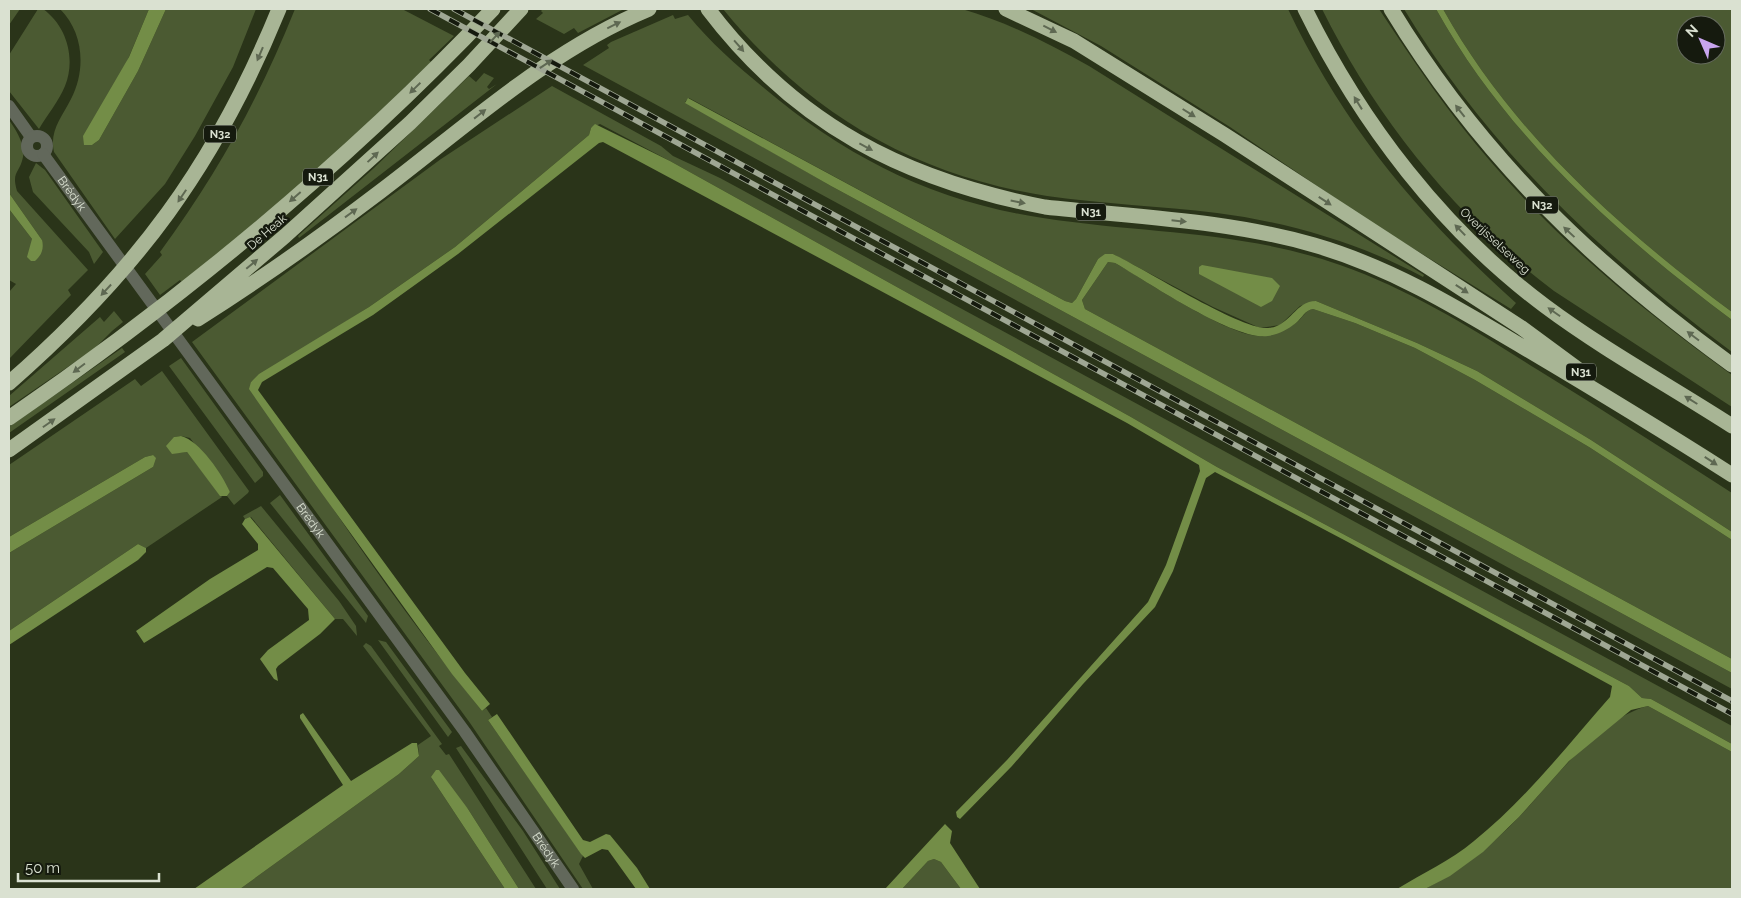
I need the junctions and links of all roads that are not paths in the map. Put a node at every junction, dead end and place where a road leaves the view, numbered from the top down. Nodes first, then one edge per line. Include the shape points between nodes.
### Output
1 (279, 9) edge
2 (493, 9) edge
3 (521, 9) edge
4 (649, 9) edge
5 (708, 9) edge
6 (1006, 9) edge
7 (1305, 9) edge
8 (1391, 9) edge
9 (9, 106) edge
10 (197, 315) junction
11 (1732, 365) edge
12 (9, 383) edge
13 (1640, 416) junction
14 (9, 418) edge
15 (1732, 426) edge
16 (9, 450) edge
17 (1732, 475) edge
18 (573, 889) edge

1 -> 12 highway, N32 via 256,65 225,126 192,180 143,248 92,306
2 -> 14 highway, De Heak / N31 via 332,165 180,293
10 -> 3 highway, De Heak / N31 via 352,177 469,65
10 -> 4 highway, N31 via 329,230 513,88 580,43
5 -> 13 highway, N31 via 751,60 801,105 853,141 915,171 972,191 1021,202 1248,229 1330,250 1416,286
6 -> 13 highway, N31 via 1074,41 1225,135 1522,328
15 -> 7 highway, Overijsselseweg via 1544,305 1470,240 1382,138 1344,80
11 -> 8 highway, N32 via 1626,284 1537,200 1497,157 1450,98
9 - 18 street, Brédyk via 31,137 44,138 47,145 43,154 454,716
16 -> 10 highway, N31
13 -> 17 highway

